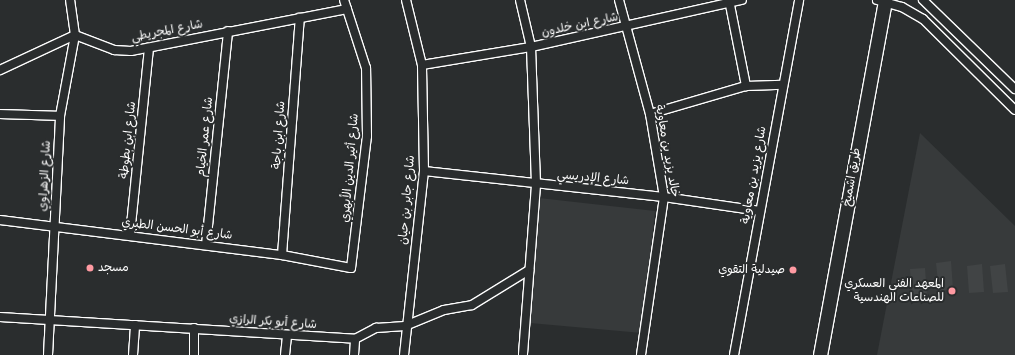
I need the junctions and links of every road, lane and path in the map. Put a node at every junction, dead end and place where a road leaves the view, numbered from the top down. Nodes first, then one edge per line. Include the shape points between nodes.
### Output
1 (70, 0) edge
2 (344, 0) edge
3 (406, 0) edge
4 (520, 0) edge
5 (619, 0) edge
6 (742, 0) edge
7 (799, 0) edge
8 (923, 0) edge
9 (882, 1) edge
10 (729, 2) edge
11 (347, 9) junction
12 (300, 18) junction
13 (625, 27) junction
14 (228, 31) junction
15 (75, 35) junction
16 (531, 47) junction
17 (149, 48) junction
18 (422, 65) junction
19 (0, 70) edge
20 (782, 85) junction
21 (746, 86) junction
22 (1015, 89) edge
23 (1015, 110) edge
24 (0, 114) edge
25 (650, 114) junction
26 (60, 116) junction
27 (424, 171) junction
28 (536, 185) junction
29 (664, 197) junction
30 (760, 211) junction
31 (0, 220) edge
32 (54, 225) junction
33 (130, 235) junction
34 (206, 245) junction
35 (282, 255) junction
36 (351, 268) joint
37 (529, 270) junction
38 (0, 317) edge
39 (51, 320) junction
40 (135, 325) junction
41 (405, 326) junction
42 (194, 328) junction
43 (287, 335) junction
44 (355, 339) junction
45 (48, 355) edge
46 (133, 355) edge
47 (194, 355) edge
48 (285, 355) edge
49 (354, 355) edge
50 (404, 355) edge
51 (523, 355) edge
52 (641, 355) edge
53 (734, 355) edge
54 (820, 355) edge

1 - 15 street, شارع الزهراوي
2 - 11 street, شارع أثير الدين الأبهري
3 - 18 street, شارع جابر بن حيان
4 - 16 street
5 - 13 street, خالد يزيد بن معاوية
6 - 10 street, شارع ابن خلدون
7 - 20 street, شارع يزيد بن معاوية
8 - 22 street
9 - 23 street via 902,7 923,19
9 - 54 highway, طريق اشميخ
10 - 13 street, شارع ابن خلدون
10 - 21 street
11 - 12 street, شارع المجريطي
11 - 36 street, شارع أثير الدين الأبهري via 366,68 367,136
12 - 14 street, شارع المجريطي
12 - 35 street, شارع ابن باجة
13 - 16 street, شارع ابن خلدون
13 - 25 street, خالد يزيد بن معاوية
14 - 17 street, شارع المجريطي
14 - 34 street, شارع عمر الخيام
15 - 17 street, شارع المجريطي via 114,50 131,52
15 - 19 street
15 - 26 street, شارع الزهراوي
16 - 18 street, شارع ابن خلدون
16 - 28 street
17 - 33 street, شارع ابن بطوطة
18 - 27 street, شارع جابر بن حيان
20 - 21 street
20 - 30 street, شارع يزيد بن معاوية
21 - 25 street
24 - 26 street
25 - 29 street, خالد يزيد بن معاوية
26 - 32 street, شارع الزهراوي
27 - 28 street, شارع الإدريسي
27 - 41 street, شارع جابر بن حيان
28 - 29 street, شارع الإدريسي
28 - 37 street
29 - 30 street, شارع الإدريسي
29 - 52 street, خالد يزيد بن معاوية
30 - 53 street, شارع يزيد بن معاوية
31 - 32 street, شارع أبو الحسن الطبري
32 - 33 street, شارع أبو الحسن الطبري
32 - 39 street, شارع الزهراوي
33 - 34 street, شارع أبو الحسن الطبري
34 - 35 street, شارع أبو الحسن الطبري
35 - 36 street, شارع أبو الحسن الطبري
37 - 41 street via 472,305 444,310
37 - 51 street
38 - 39 street, شارع أبو بكر الرازي
39 - 40 street, شارع أبو بكر الرازي
39 - 45 street, شارع الزهراوي
40 - 42 street, شارع أبو بكر الرازي
40 - 46 street
41 - 44 street via 376,328
41 - 50 street, شارع جابر بن حيان
42 - 43 street, شارع أبو بكر الرازي
42 - 47 street
43 - 44 street, شارع أبو بكر الرازي
43 - 48 street
44 - 49 street

